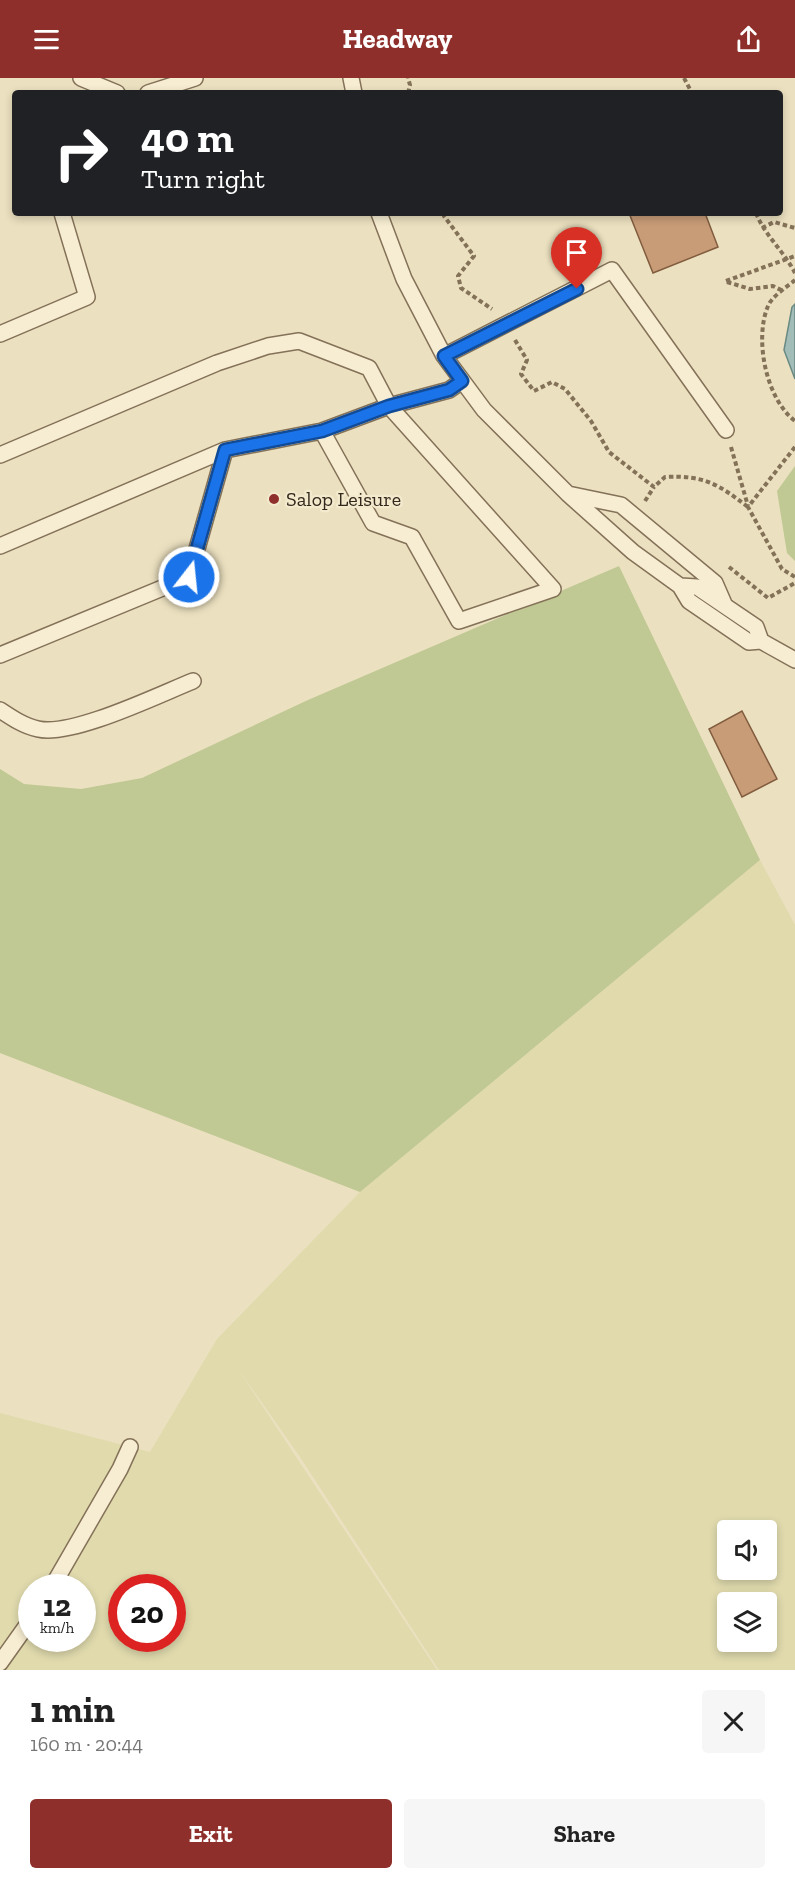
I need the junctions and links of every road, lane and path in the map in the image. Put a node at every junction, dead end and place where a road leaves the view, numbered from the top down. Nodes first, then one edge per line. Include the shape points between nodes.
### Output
1 (81, 78) edge
2 (195, 78) edge
3 (110, 90) edge
4 (157, 90) edge
5 (63, 216) edge
6 (380, 216) edge
7 (444, 216) edge
8 (757, 216) edge
9 (762, 228) junction
10 (795, 228) edge
11 (795, 256) edge
12 (788, 259) junction
13 (795, 273) edge
14 (795, 280) edge
15 (783, 291) junction
16 (507, 326) junction
17 (0, 334) edge
18 (444, 356) junction
19 (462, 381) junction
20 (389, 406) junction
21 (795, 421) edge
22 (726, 430) joint
23 (322, 431) junction
24 (795, 447) edge
25 (225, 450) junction
26 (0, 455) edge
27 (568, 494) junction
28 (748, 507) junction
29 (0, 546) edge
30 (701, 571) junction
31 (795, 577) edge
32 (795, 583) edge
33 (680, 586) junction
34 (725, 606) junction
35 (761, 641) junction
36 (0, 655) edge
37 (795, 660) edge
38 (193, 681) dead end
39 (0, 710) edge
40 (130, 1447) dead end
41 (59, 1574) edge
42 (18, 1638) edge
43 (0, 1663) edge

1 - 3 lane
2 - 4 lane
5 - 17 lane via 87,297
6 - 18 lane via 404,279
7 - 16 path via 474,256 458,276 461,288 504,316
8 - 9 path
9 - 10 path via 774,222
9 - 12 path
11 - 12 path
12 - 13 path
12 - 15 path via 726,281 750,289 773,286
14 - 15 path
15 - 21 path via 769,304 760,335 767,375 784,413
16 - 18 lane
16 - 22 lane via 612,270
16 - 28 path via 527,360 521,374 534,391 552,382 565,389 609,452 654,487 665,477 699,477 726,490
18 - 19 lane
19 - 20 lane via 449,390
19 - 27 lane via 484,411
20 - 23 lane
20 - 23 lane via 553,589 459,621 412,537 373,523
20 - 26 lane via 369,368 299,341 268,346 216,363
22 - 28 path
23 - 25 lane
24 - 28 path
25 - 29 lane
25 - 36 lane via 189,577
27 - 30 lane via 621,505
27 - 33 lane via 633,552
28 - 31 path via 782,568
30 - 32 path via 718,558 768,598
30 - 34 lane via 715,583
33 - 34 lane via 697,587
33 - 35 lane via 689,601 731,631 749,642
34 - 35 lane via 756,627
35 - 37 lane
38 - 39 lane via 87,723 60,729 39,730
40 - 41 lane
42 - 43 lane

